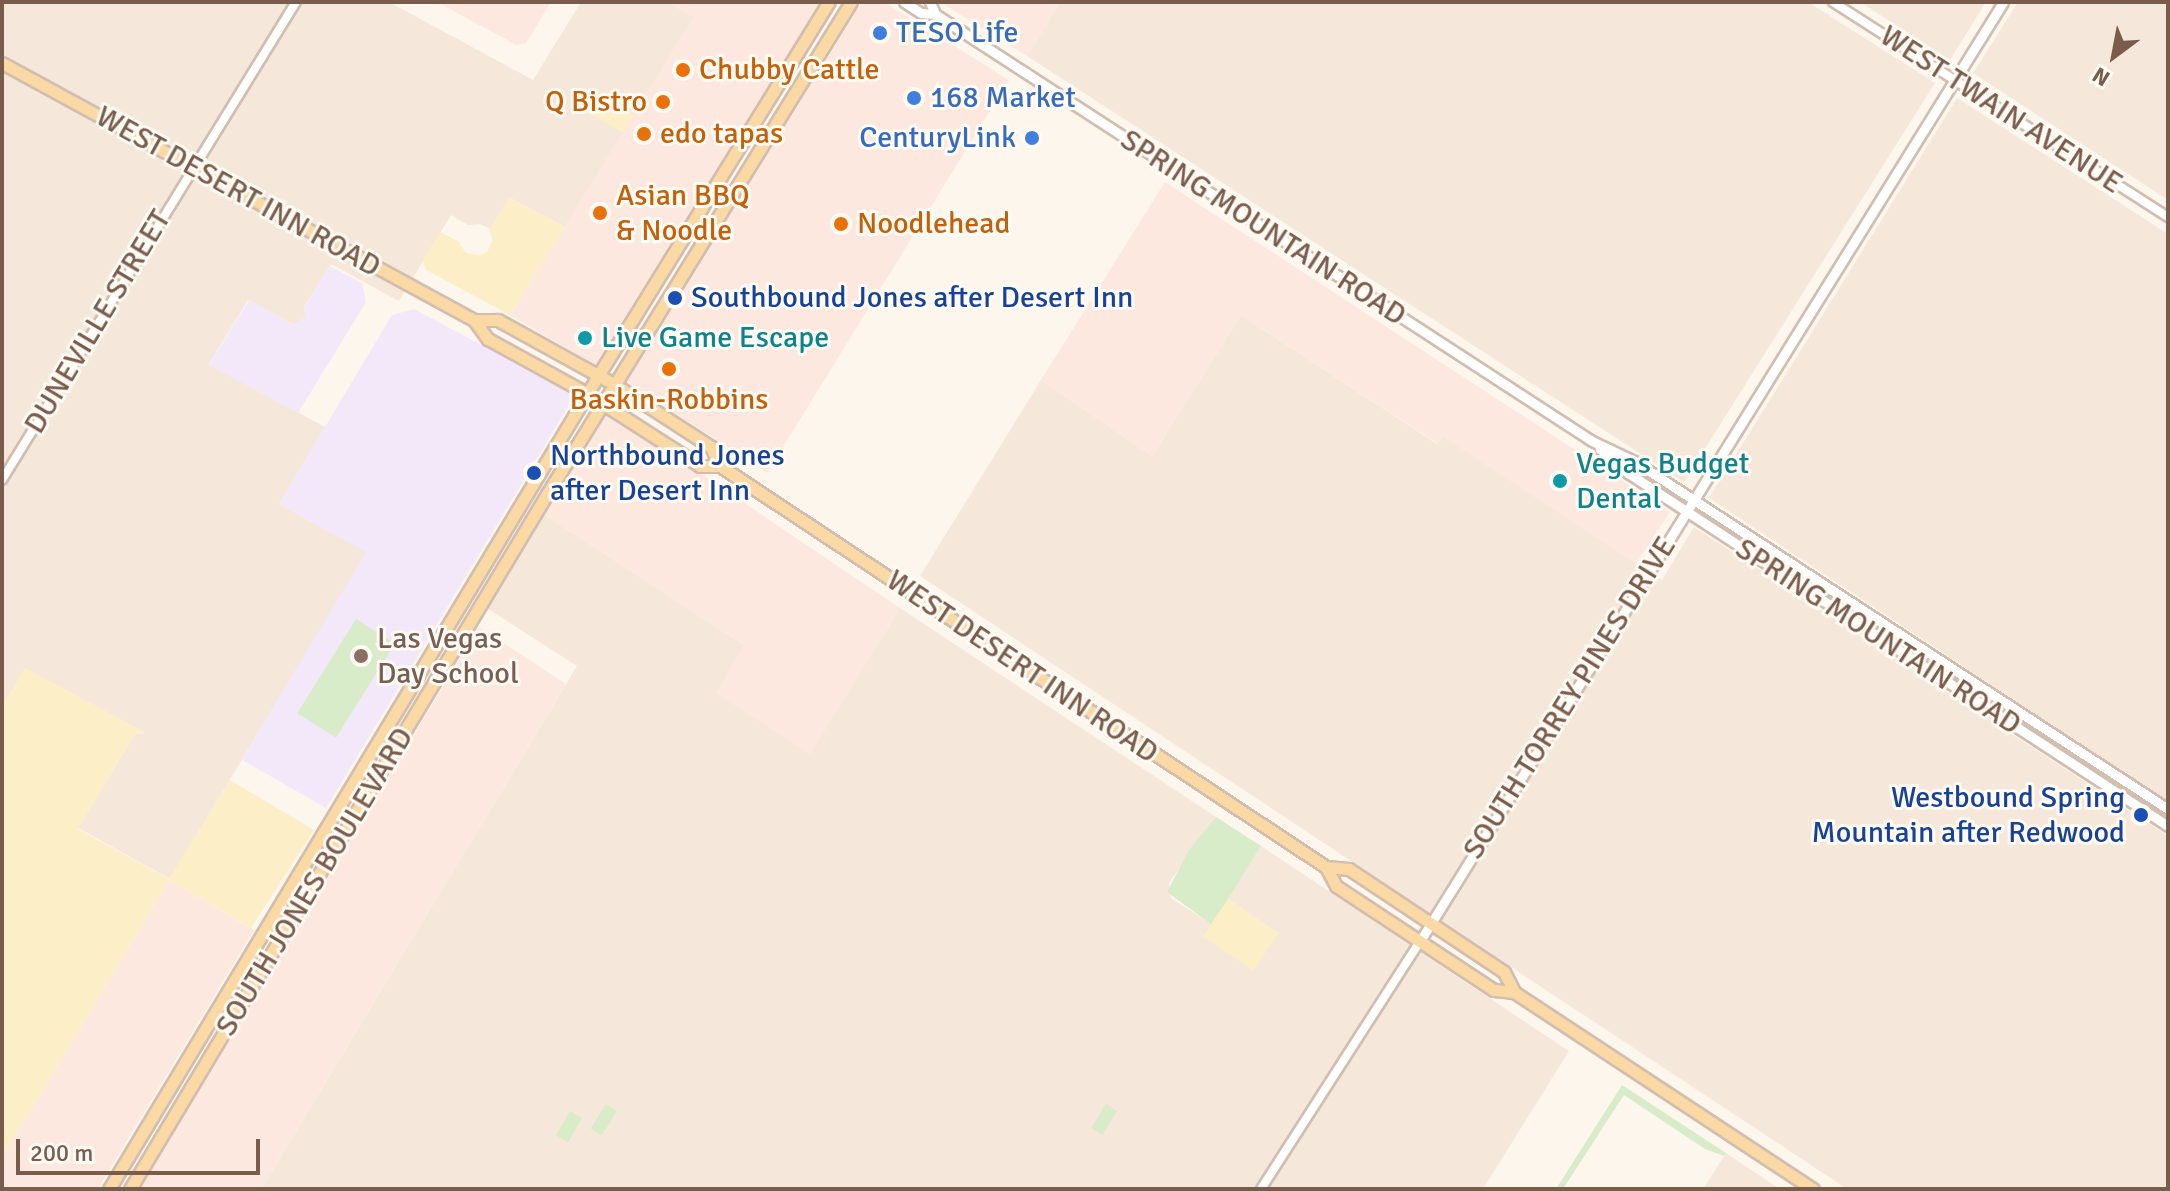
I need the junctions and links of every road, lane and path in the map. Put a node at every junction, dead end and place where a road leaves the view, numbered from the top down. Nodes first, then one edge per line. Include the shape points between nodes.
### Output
1 (296, 2) edge
2 (829, 2) edge
3 (851, 2) edge
4 (904, 2) edge
5 (930, 2) edge
6 (1833, 2) edge
7 (2003, 2) edge
8 (935, 14) junction
9 (2, 63) edge
10 (1954, 80) junction
11 (193, 168) junction
12 (719, 181) junction
13 (737, 184) junction
14 (2168, 217) edge
15 (474, 320) junction
16 (599, 374) junction
17 (614, 384) junction
18 (588, 394) junction
19 (603, 403) junction
20 (1592, 441) junction
21 (720, 466) junction
22 (2, 480) edge
23 (1693, 500) junction
24 (1686, 511) junction
25 (2168, 809) edge
26 (2168, 826) edge
27 (1326, 867) junction
28 (1431, 923) junction
29 (1420, 941) junction
30 (1514, 992) junction
31 (109, 1189) edge
32 (130, 1189) edge
33 (1261, 1189) edge
34 (1813, 1189) edge

1 - 11 street, DUNEVILLE STREET
2 - 12 main road, SOUTH JONES BOULEVARD
3 - 13 main road, SOUTH JONES BOULEVARD
4 - 8 main road, SPRING MOUNTAIN ROAD via 921,13
5 - 8 main road
6 - 10 street, WEST TWAIN AVENUE
7 - 10 main road, SOUTH TORREY PINES DRIVE
8 - 20 main road, SPRING MOUNTAIN ROAD
9 - 11 main road, WEST DESERT INN ROAD
10 - 14 street, WEST TWAIN AVENUE
10 - 23 main road, SOUTH TORREY PINES DRIVE
11 - 15 main road, WEST DESERT INN ROAD
11 - 22 street, DUNEVILLE STREET
12 - 13 main road
12 - 16 main road, SOUTH JONES BOULEVARD
13 - 17 main road, SOUTH JONES BOULEVARD
15 - 16 main road, WEST DESERT INN ROAD via 498,320
15 - 18 main road, WEST DESERT INN ROAD via 488,339
16 - 17 main road, WEST DESERT INN ROAD
16 - 18 main road, SOUTH JONES BOULEVARD
17 - 19 main road, SOUTH JONES BOULEVARD
17 - 21 main road, WEST DESERT INN ROAD via 711,447
18 - 19 main road, WEST DESERT INN ROAD
18 - 31 main road, SOUTH JONES BOULEVARD
19 - 21 main road, WEST DESERT INN ROAD via 700,466
19 - 32 main road, SOUTH JONES BOULEVARD
20 - 23 main road, SPRING MOUNTAIN ROAD
20 - 24 main road, SPRING MOUNTAIN ROAD via 1628,473
21 - 27 main road, WEST DESERT INN ROAD
23 - 24 main road, SOUTH TORREY PINES DRIVE
23 - 25 main road, SPRING MOUNTAIN ROAD
24 - 26 main road, SPRING MOUNTAIN ROAD
24 - 28 main road, SOUTH TORREY PINES DRIVE
27 - 28 main road, WEST DESERT INN ROAD via 1349,869
27 - 29 main road, WEST DESERT INN ROAD via 1336,886
28 - 29 main road, SOUTH TORREY PINES DRIVE
28 - 30 main road, WEST DESERT INN ROAD via 1504,972
29 - 30 main road, WEST DESERT INN ROAD via 1494,990
29 - 33 street, SOUTH TORREY PINES DRIVE
30 - 34 main road, WEST DESERT INN ROAD

